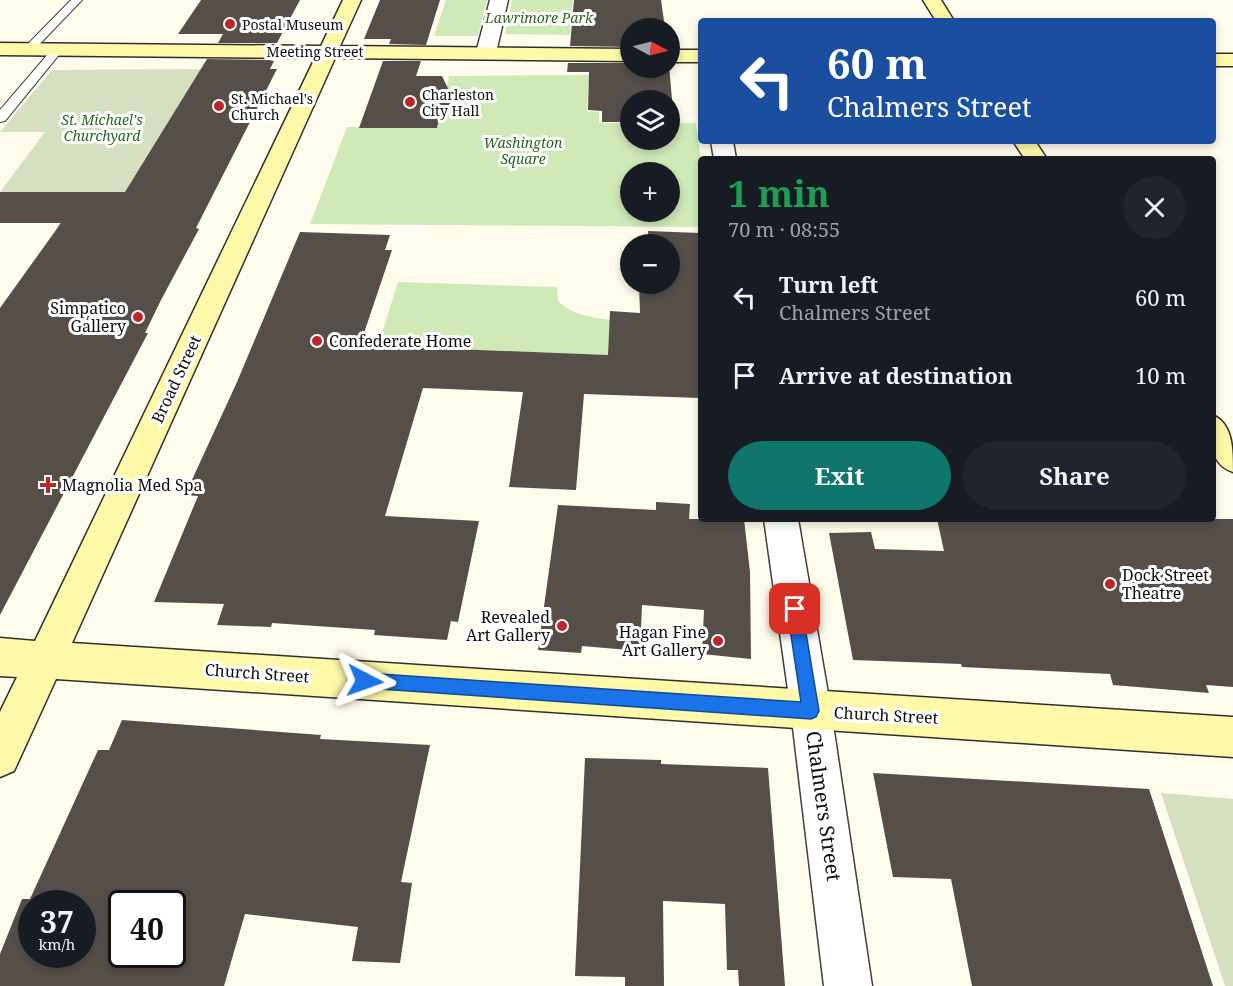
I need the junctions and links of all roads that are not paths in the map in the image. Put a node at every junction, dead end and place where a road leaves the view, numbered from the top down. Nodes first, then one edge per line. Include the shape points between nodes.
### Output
1 (77, 0) edge
2 (352, 0) edge
3 (498, 0) edge
4 (932, 0) edge
5 (943, 18) edge
6 (0, 49) edge
7 (29, 49) junction
8 (58, 50) junction
9 (330, 51) junction
10 (486, 53) junction
11 (620, 55) edge
12 (680, 56) edge
13 (698, 56) edge
14 (1216, 60) edge
15 (1233, 60) edge
16 (0, 118) edge
17 (1216, 433) edge
18 (1233, 459) edge
19 (781, 522) edge
20 (0, 657) edge
21 (45, 659) junction
22 (811, 711) junction
23 (1233, 737) edge
24 (0, 757) edge
25 (848, 986) edge

1 - 7 lane
2 - 9 street, Broad Street
3 - 10 street
4 - 5 street
6 - 7 street, Meeting Street
7 - 8 street, Meeting Street
8 - 9 street, Meeting Street
8 - 16 lane
9 - 10 street, Meeting Street
9 - 21 street, Broad Street
10 - 11 street, Meeting Street
12 - 13 street
14 - 15 street
17 - 18 street
19 - 22 street, Chalmers Street
20 - 21 street, Church Street
21 - 22 street, Church Street
21 - 24 street, Broad Street
22 - 23 street, Church Street
22 - 25 street, Chalmers Street

